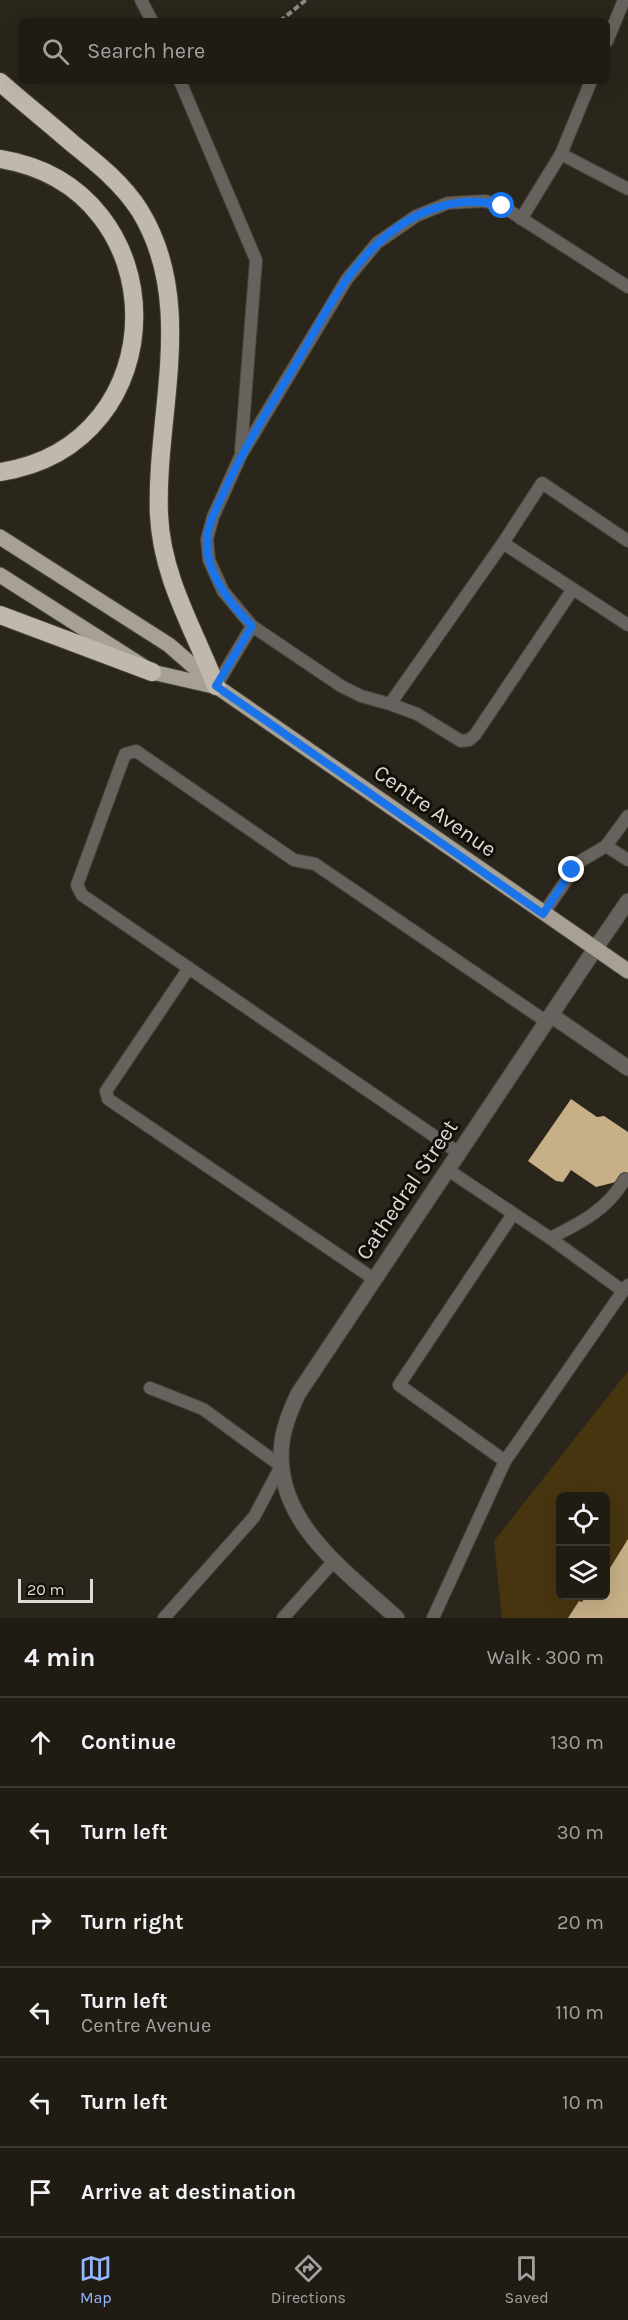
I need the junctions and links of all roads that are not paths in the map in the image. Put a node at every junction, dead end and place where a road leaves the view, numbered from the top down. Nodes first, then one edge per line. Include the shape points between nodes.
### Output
1 (141, 0) edge
2 (624, 0) edge
3 (150, 18) edge
4 (610, 34) edge
5 (0, 82) edge
6 (181, 84) edge
7 (590, 84) edge
8 (561, 154) junction
9 (0, 159) edge
10 (628, 189) edge
11 (521, 219) junction
12 (628, 287) edge
13 (241, 455) junction
14 (0, 472) edge
15 (0, 537) edge
16 (628, 540) edge
17 (503, 543) junction
18 (0, 575) edge
19 (573, 589) junction
20 (0, 615) edge
21 (628, 625) edge
22 (252, 626) junction
23 (152, 672) junction
24 (216, 686) junction
25 (390, 704) junction
26 (628, 816) edge
27 (606, 846) junction
28 (628, 860) edge
29 (628, 901) edge
30 (543, 914) junction
31 (595, 949) junction
32 (189, 968) junction
33 (628, 971) edge
34 (549, 1018) junction
35 (628, 1068) edge
36 (459, 1153) junction
37 (447, 1170) junction
38 (626, 1179) dead end
39 (513, 1214) junction
40 (550, 1238) junction
41 (374, 1279) junction
42 (625, 1288) edge
43 (150, 1388) dead end
44 (505, 1461) junction
45 (281, 1466) junction
46 (334, 1561) junction
47 (164, 1618) edge
48 (284, 1618) edge
49 (397, 1618) edge
50 (433, 1618) edge

1 - 3 lane
2 - 4 lane
5 - 24 highway via 116,180 139,209 156,242 167,278 171,315 160,490 162,540 174,590
6 - 13 lane via 256,260
7 - 8 lane
8 - 10 lane
8 - 11 lane
9 - 14 highway via 54,177 80,195 101,217 129,270 136,315 124,375 91,426 68,446 41,460
11 - 12 lane
11 - 13 lane via 502,206 485,201 448,203 416,216 377,243 347,279
13 - 22 lane via 213,516 207,539 209,560 223,591
15 - 24 main road, Centre Avenue via 169,645
16 - 17 lane via 542,483
17 - 19 lane
17 - 25 lane
18 - 23 main road, Centre Avenue
19 - 21 lane
19 - 25 lane via 469,740 454,738 417,714
20 - 23 highway
22 - 24 lane
22 - 25 lane via 341,686
23 - 24 main road, Centre Avenue
24 - 30 main road, Centre Avenue
26 - 27 lane
27 - 28 lane
27 - 30 lane via 579,862
29 - 31 street, Cathedral Street
30 - 31 main road, Centre Avenue
31 - 33 main road, Centre Avenue
31 - 34 street, Cathedral Street
32 - 34 lane via 82,895 77,885 125,754 136,751 294,860 315,864
32 - 36 lane
32 - 41 lane via 105,1091 108,1099
34 - 35 street
34 - 36 street, Cathedral Street
36 - 37 street, Cathedral Street
37 - 39 lane
37 - 41 street, Cathedral Street
38 - 40 lane via 594,1215
39 - 40 lane
39 - 44 lane via 399,1385
40 - 42 lane
41 - 45 street, Cathedral Street via 298,1394 286,1423
42 - 44 lane
43 - 45 lane via 203,1409
44 - 50 lane
45 - 46 street, Cathedral Street via 291,1504 310,1536
45 - 47 lane via 254,1517
46 - 48 lane
46 - 49 street, Cathedral Street

